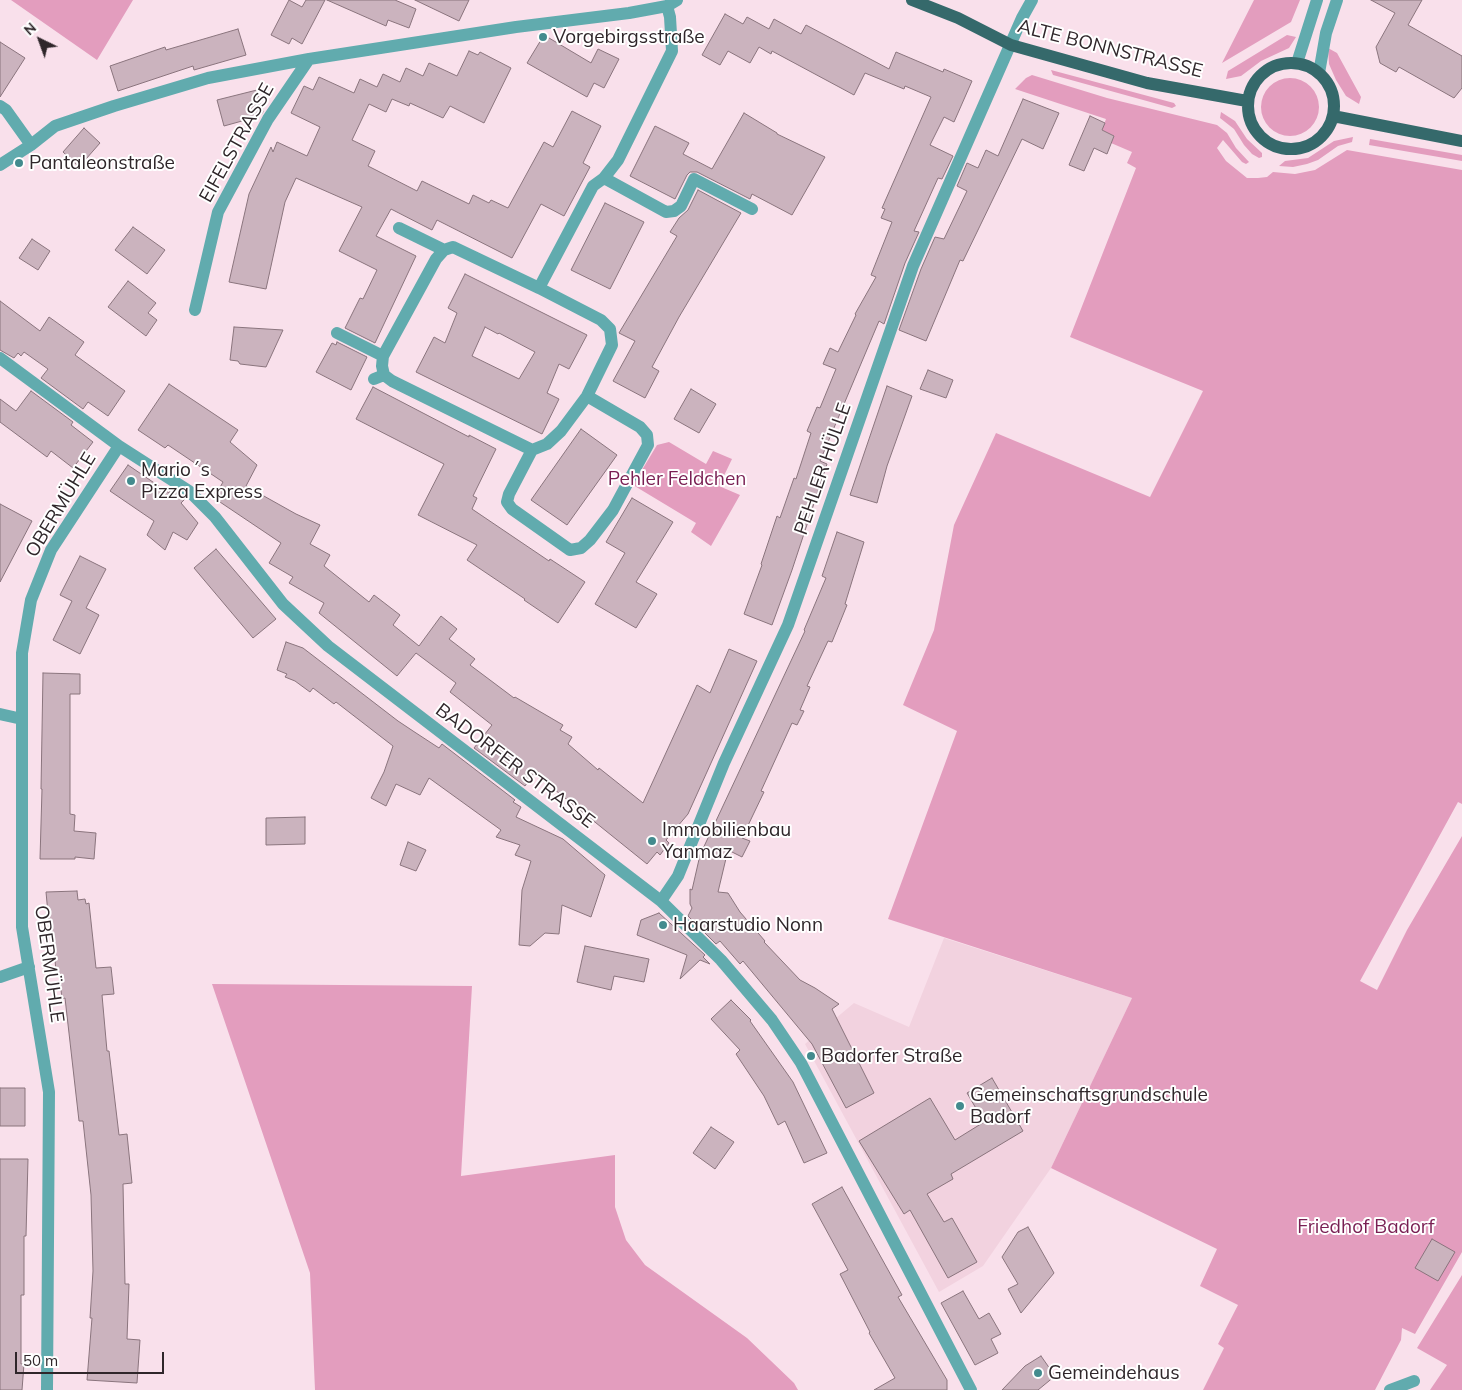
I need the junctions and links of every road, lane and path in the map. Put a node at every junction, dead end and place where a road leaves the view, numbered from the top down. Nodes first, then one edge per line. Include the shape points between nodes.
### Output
1 (912, 0) edge
2 (1032, 0) edge
3 (1317, 0) edge
4 (1337, 0) edge
5 (672, 3) edge
6 (1011, 45) junction
7 (309, 59) junction
8 (1297, 63) junction
9 (1319, 73) junction
10 (1247, 102) junction
11 (0, 106) edge
12 (1333, 116) junction
13 (1462, 141) edge
14 (31, 145) junction
15 (0, 165) edge
16 (604, 178) junction
17 (752, 209) dead end
18 (399, 228) dead end
19 (444, 250) junction
20 (539, 288) junction
21 (195, 310) dead end
22 (337, 333) dead end
23 (383, 356) junction
24 (0, 358) edge
25 (587, 396) junction
26 (119, 446) junction
27 (532, 450) junction
28 (0, 714) edge
29 (22, 719) junction
30 (661, 901) junction
31 (28, 967) junction
32 (0, 977) edge
33 (1414, 1381) dead end
34 (47, 1390) edge
35 (971, 1390) edge
36 (1390, 1390) edge

1 - 6 main road, ALTE BONNSTRASSE via 958,18
2 - 6 street, PEHLER HÜLLE
3 - 8 street
4 - 9 street via 1326,33
5 - 7 street via 629,13
5 - 16 street via 672,51 618,160
6 - 10 main road, ALTE BONNSTRASSE via 1148,83
6 - 30 street, PEHLER HÜLLE via 913,266 788,625 724,762 678,876
7 - 14 street via 208,78 114,106 55,126
7 - 21 street, EIFELSTRASSE via 268,119 218,212
8 - 9 main road
8 - 10 main road via 1283,63 1258,76
9 - 12 main road via 1331,90
10 - 12 main road via 1251,125 1267,142 1277,147 1296,148 1314,142 1324,134
11 - 14 street
12 - 13 main road
14 - 15 street
16 - 17 street via 666,212 681,206 694,179
16 - 20 street via 593,186
18 - 19 street
19 - 20 street via 453,247
19 - 23 street
20 - 25 street via 601,320 610,329 612,345
22 - 23 street
23 - 27 street via 379,377
24 - 26 street, BADORFER STRASSE
25 - 27 street via 554,438
25 - 27 street via 640,427 647,435 648,445 613,510 581,548 570,550 512,509 507,502
26 - 29 street, OBERMÜHLE via 51,550 31,600 22,653
26 - 30 street, BADORFER STRASSE via 189,491 215,517 283,604 328,646
28 - 29 street
29 - 31 street, OBERMÜHLE via 22,928
30 - 35 street, BADORFER STRASSE via 721,960 772,1020 801,1063
31 - 32 street
31 - 34 street, OBERMÜHLE via 49,1092
33 - 36 street

